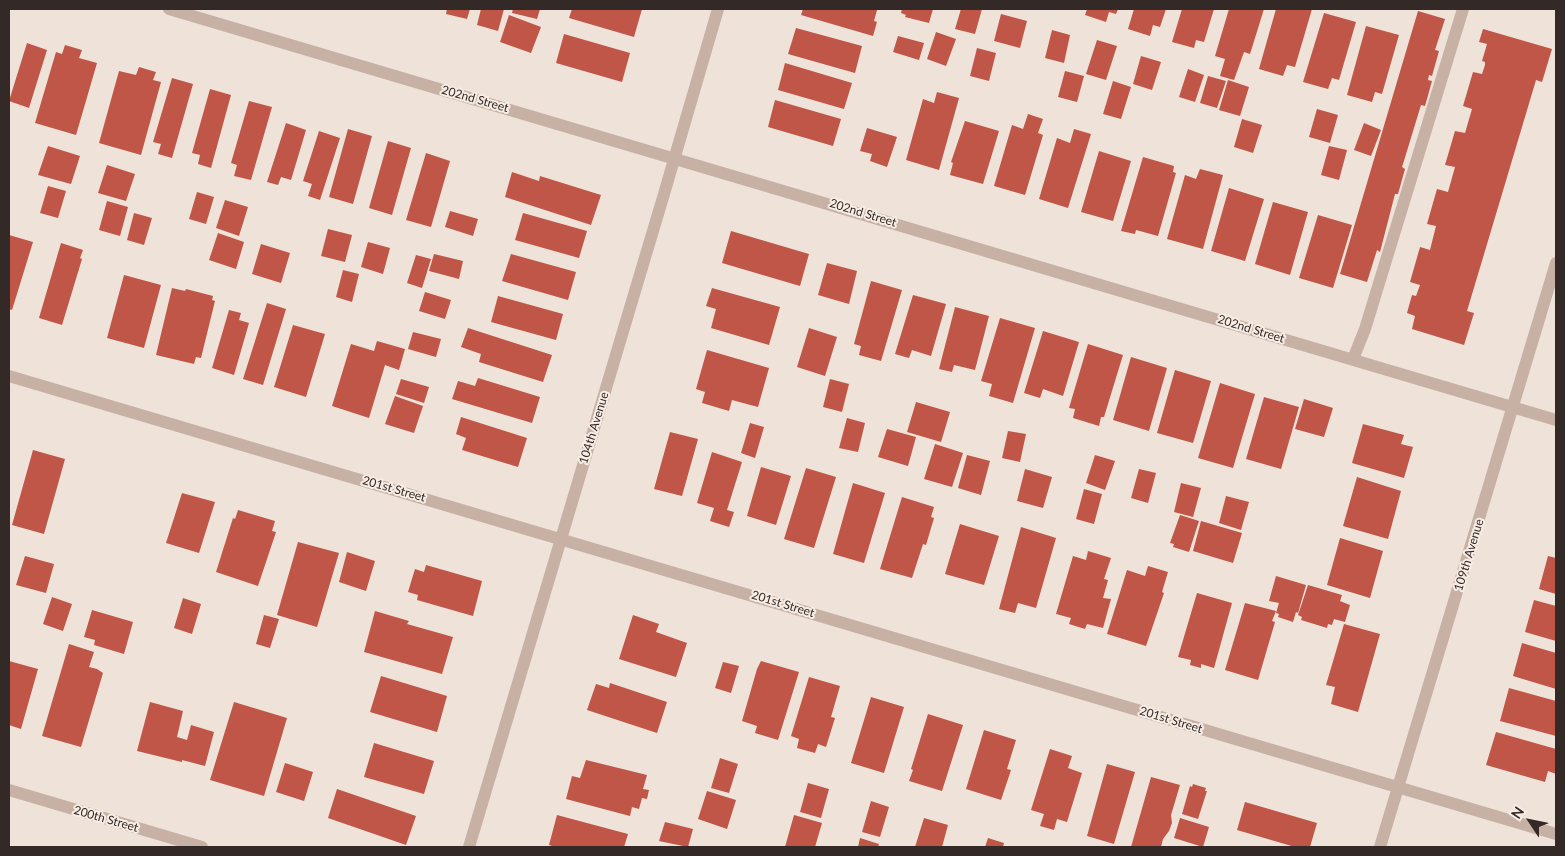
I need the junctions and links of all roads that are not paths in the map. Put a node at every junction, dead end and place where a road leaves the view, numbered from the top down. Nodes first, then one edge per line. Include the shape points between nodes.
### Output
1 (169, 9) edge
2 (718, 9) edge
3 (1463, 9) edge
4 (674, 157) junction
5 (1556, 263) edge
6 (1353, 359) junction
7 (9, 376) edge
8 (1513, 407) junction
9 (1556, 420) edge
10 (561, 538) junction
11 (1398, 787) junction
12 (9, 790) edge
13 (1556, 834) edge
14 (202, 847) edge
15 (469, 847) edge
16 (1380, 847) edge

1 - 4 street, 202nd Street
2 - 4 street, 104th Avenue
3 - 6 street
4 - 6 street, 202nd Street
4 - 10 street, 104th Avenue
5 - 8 street, 109th Avenue
6 - 8 street, 202nd Street
7 - 10 street, 201st Street
8 - 9 street, 202nd Street
8 - 11 street, 109th Avenue
10 - 11 street, 201st Street
10 - 15 street, 104th Avenue
11 - 13 street, 201st Street
11 - 16 street, 109th Avenue
12 - 14 street, 200th Street

